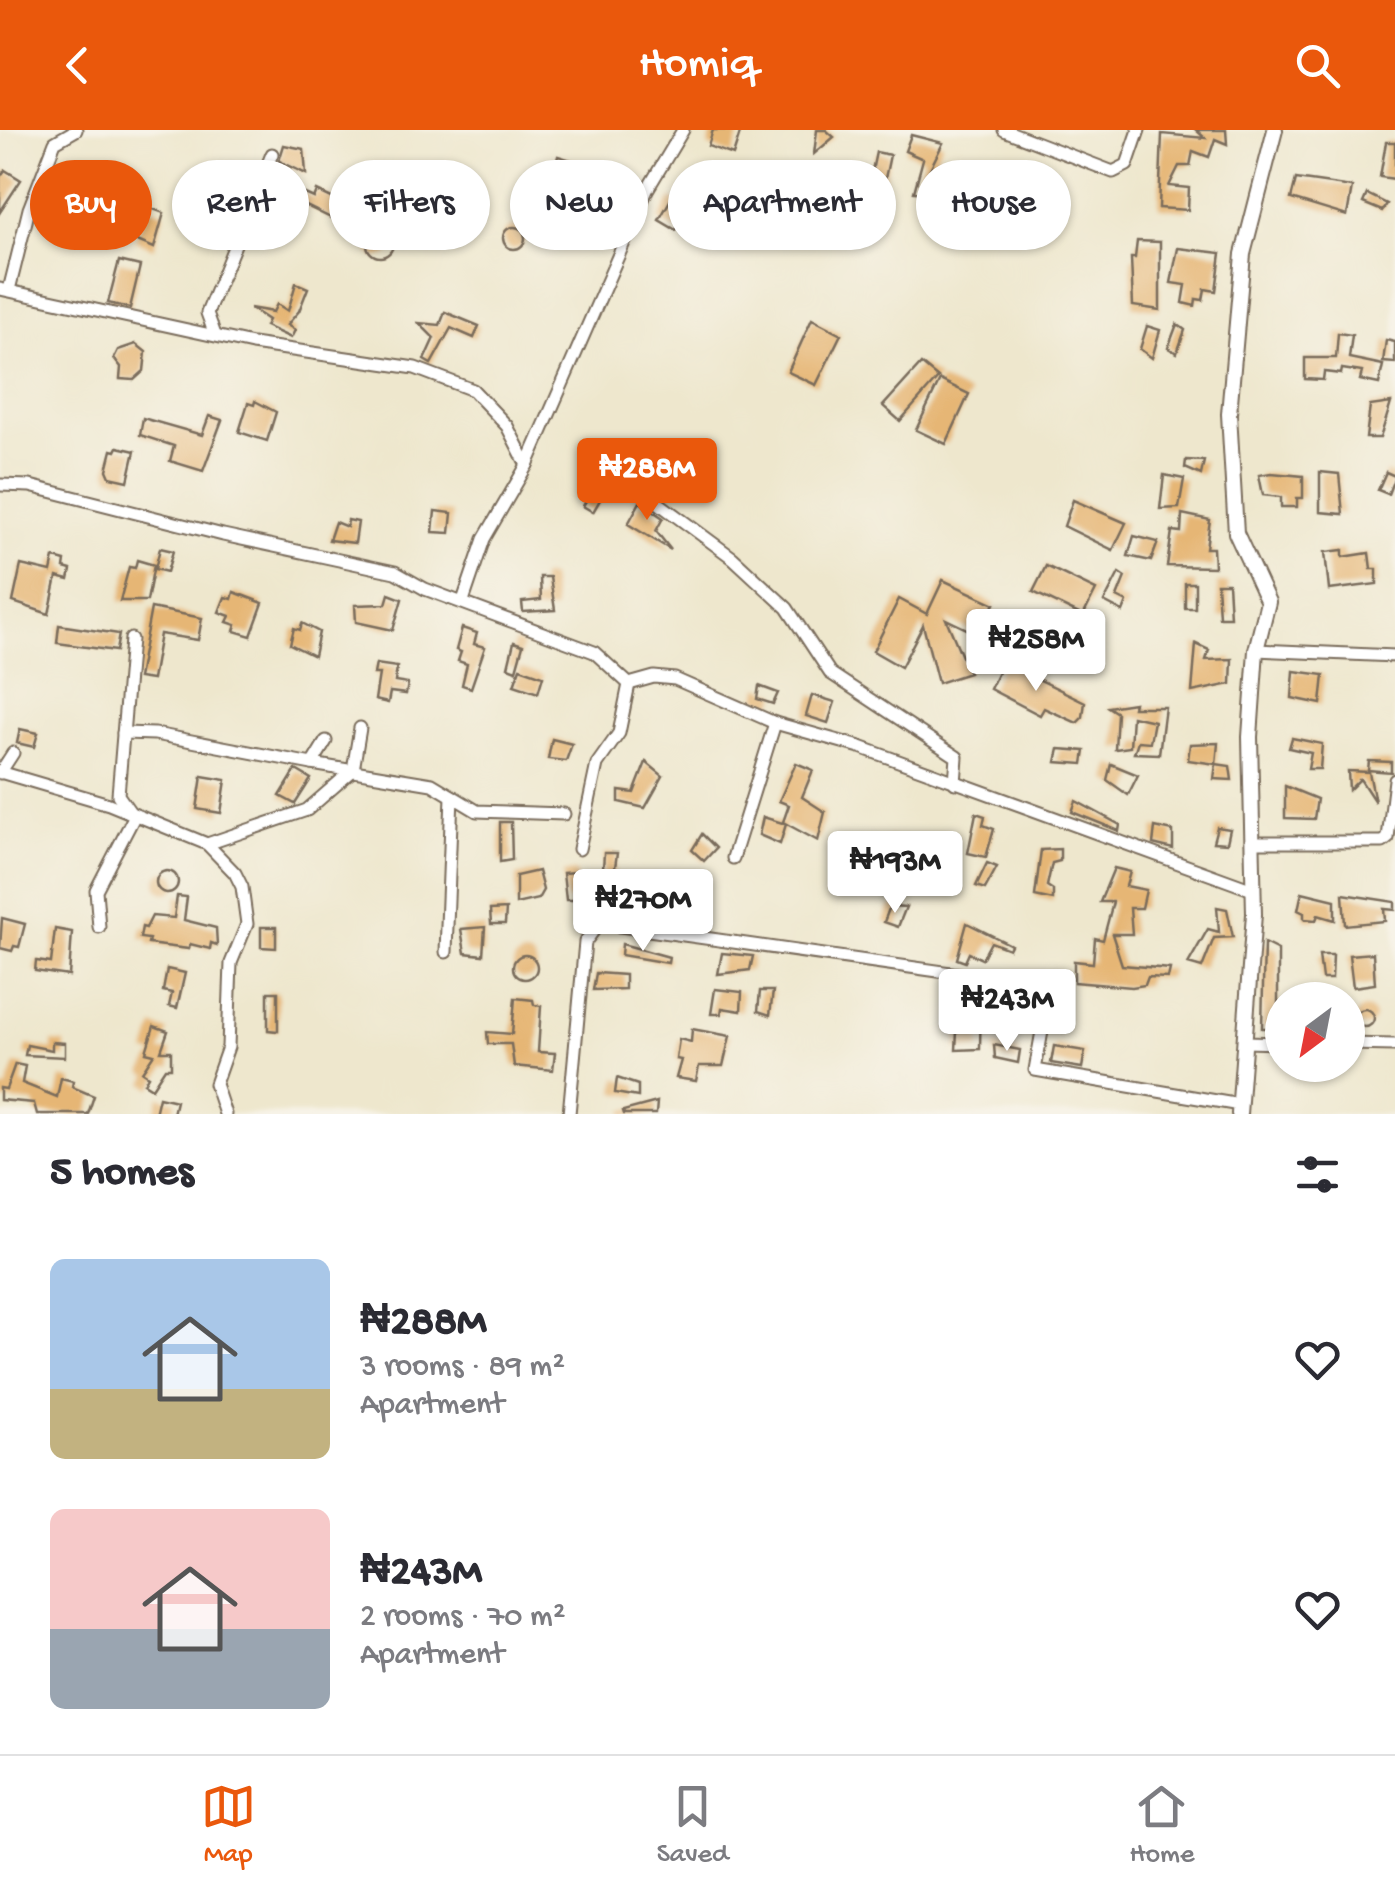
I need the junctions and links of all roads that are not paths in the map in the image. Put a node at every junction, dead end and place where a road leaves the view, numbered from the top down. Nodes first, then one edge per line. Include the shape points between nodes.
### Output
1 (76, 130) edge
2 (1004, 130) edge
3 (1139, 130) edge
4 (1275, 130) edge
5 (680, 131) edge
6 (272, 154) dead end
7 (4, 290) edge
8 (215, 335) junction
9 (528, 466) junction
10 (0, 485) edge
11 (645, 493) dead end
12 (463, 602) junction
13 (131, 639) dead end
14 (1256, 650) junction
15 (1395, 656) edge
16 (630, 684) junction
17 (775, 722) junction
18 (360, 728) dead end
19 (122, 733) junction
20 (326, 740) dead end
21 (13, 753) dead end
22 (312, 764) junction
23 (352, 770) junction
24 (0, 772) edge
25 (1395, 780) edge
26 (954, 784) junction
27 (452, 796) junction
28 (132, 814) junction
29 (564, 814) dead end
30 (1252, 842) junction
31 (207, 844) junction
32 (579, 849) dead end
33 (733, 858) dead end
34 (1252, 890) junction
35 (99, 926) dead end
36 (446, 952) dead end
37 (1245, 1042) junction
38 (1265, 1042) edge
39 (1365, 1044) edge
40 (1395, 1045) edge
41 (1240, 1109) edge
42 (225, 1114) edge
43 (570, 1114) edge

1 - 7 street via 54,142
2 - 3 street via 1112,172 1127,165
4 - 14 street via 1243,254 1229,414 1236,532 1268,602
5 - 9 street via 647,190
6 - 8 street via 207,313
7 - 8 street
8 - 9 street via 416,368 473,390 507,426
9 - 12 street via 484,539
10 - 12 street via 30,486 377,567
11 - 26 street via 787,608 830,673 956,757
12 - 16 street via 594,652
13 - 19 street
14 - 15 street
14 - 30 street
16 - 17 street via 675,679
16 - 32 street via 619,733 598,764
17 - 26 street
17 - 33 street
18 - 23 street
19 - 22 street
19 - 28 street via 118,795
20 - 22 street
21 - 24 street
22 - 23 street
23 - 27 street via 432,784
23 - 31 street via 307,810
24 - 28 street
25 - 30 street via 1383,842
26 - 34 street
27 - 29 street via 477,811
27 - 36 street
28 - 31 street
28 - 35 street via 96,890
30 - 34 street
31 - 42 street via 242,887 247,924 231,963 228,1047 215,1084
34 - 37 street
37 - 38 street
37 - 41 street
39 - 40 street
41 - 43 street via 1035,1070 1050,987 599,923 586,942

